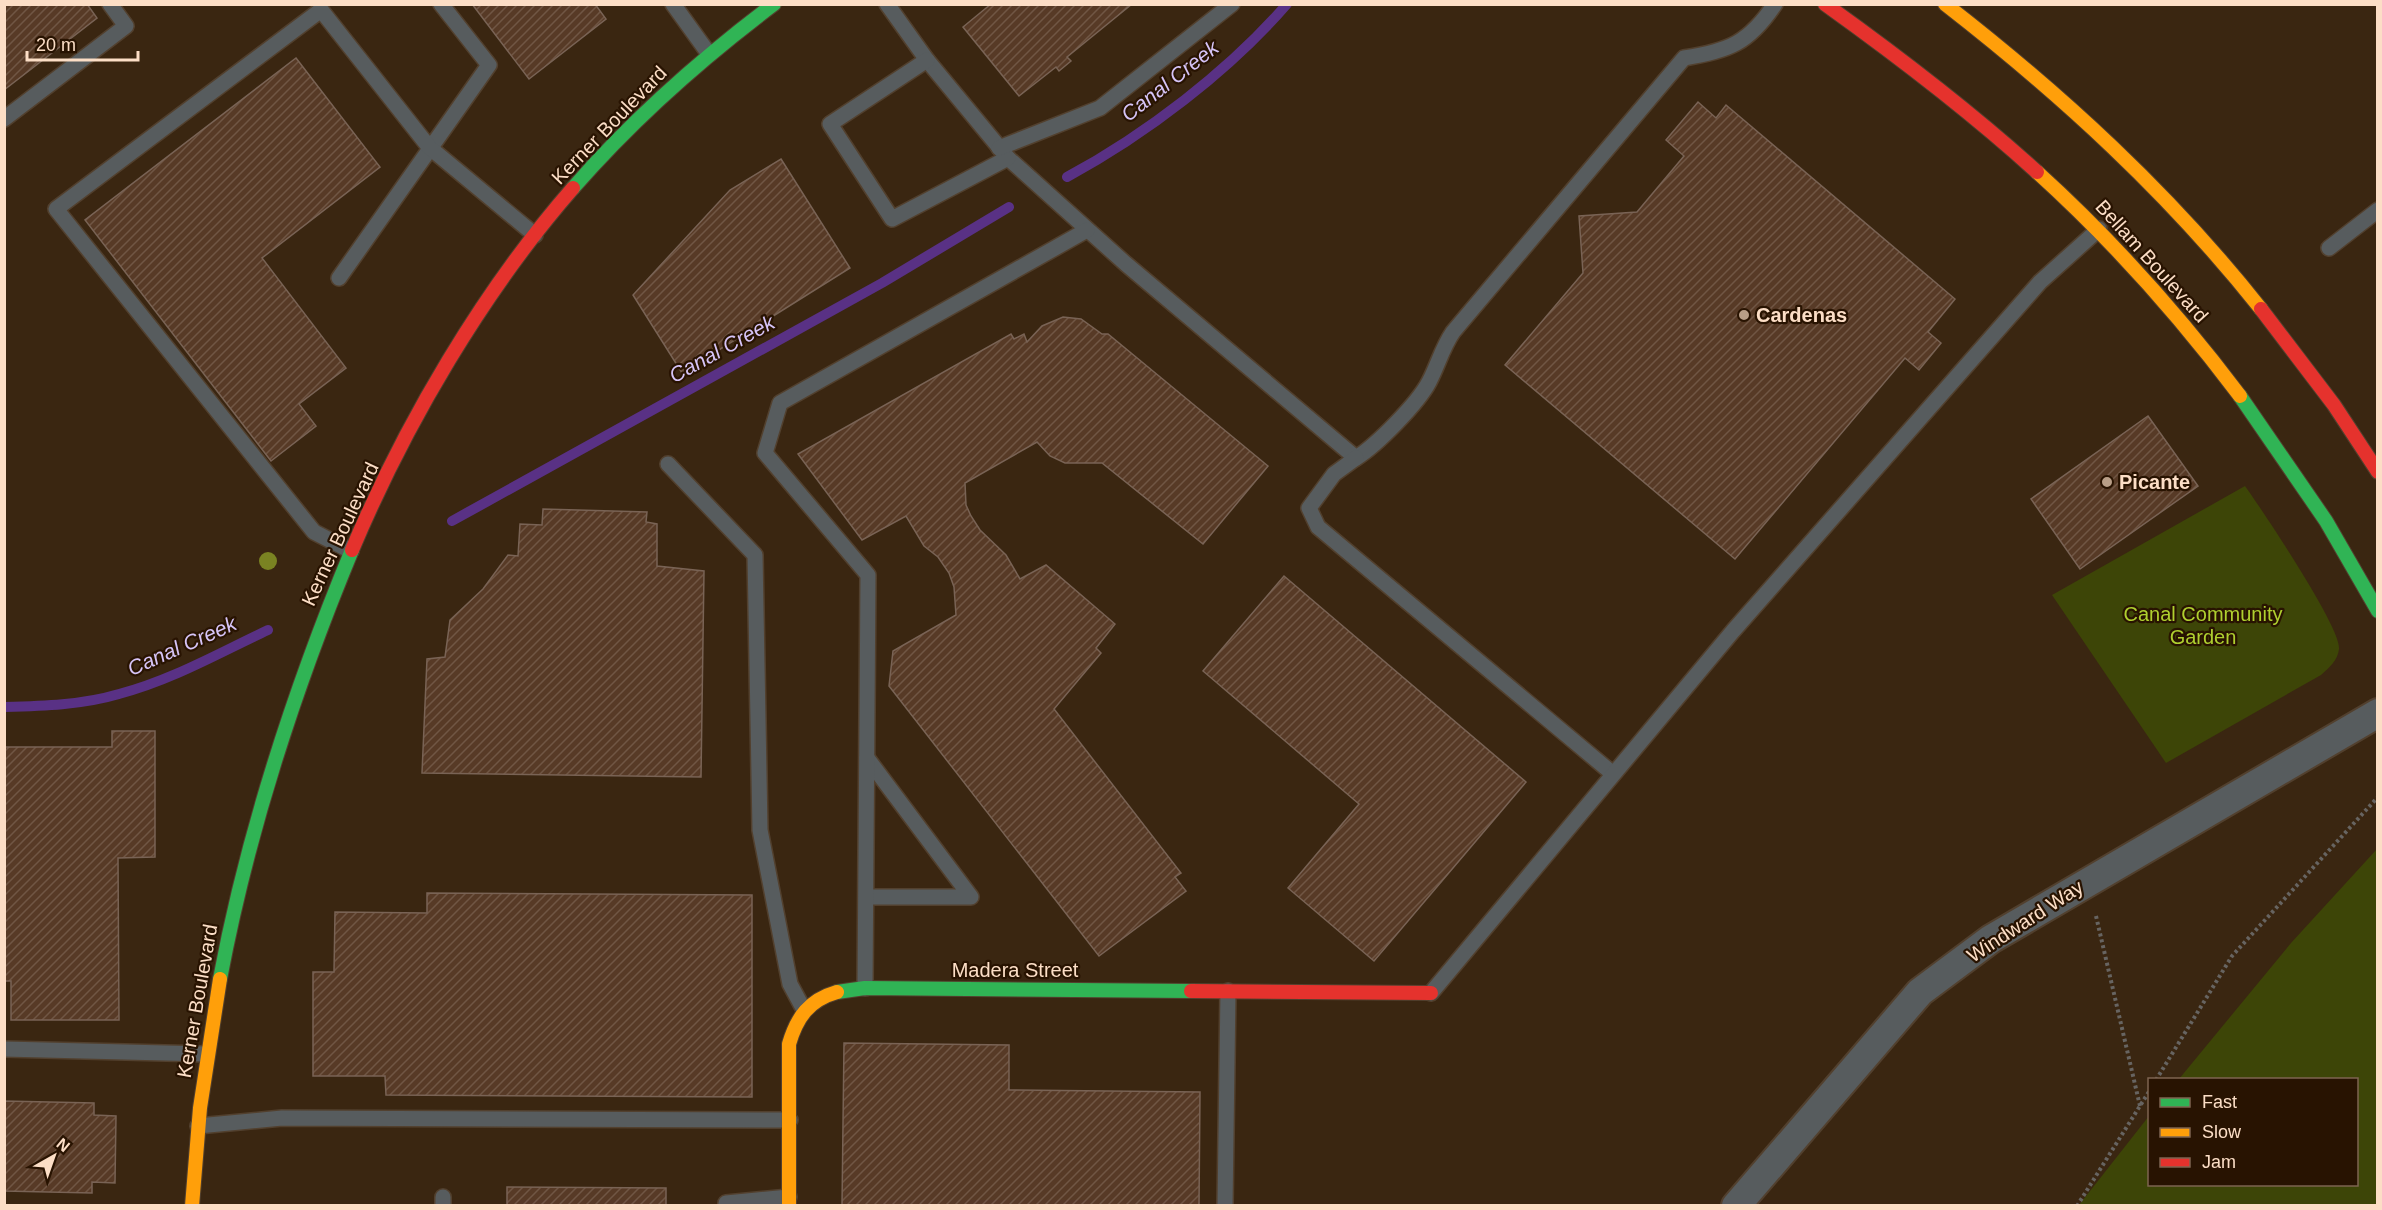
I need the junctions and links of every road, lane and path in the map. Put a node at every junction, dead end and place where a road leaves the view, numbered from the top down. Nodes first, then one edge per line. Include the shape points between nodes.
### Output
1 (110, 4) edge
2 (441, 4) edge
3 (673, 4) edge
4 (774, 4) edge
5 (887, 4) edge
6 (1232, 4) edge
7 (1775, 4) edge
8 (1825, 4) edge
9 (1945, 4) edge
10 (325, 7) edge
11 (709, 54) junction
12 (927, 60) junction
13 (4, 119) edge
14 (429, 147) junction
15 (1004, 153) junction
16 (2378, 210) edge
17 (2099, 229) junction
18 (1086, 230) junction
19 (535, 235) junction
20 (2329, 248) dead end
21 (339, 278) dead end
22 (1356, 458) junction
23 (668, 464) dead end
24 (2378, 472) edge
25 (351, 551) junction
26 (2378, 611) edge
27 (2378, 713) edge
28 (867, 758) junction
29 (1612, 773) junction
30 (2378, 797) edge
31 (2087, 881) junction
32 (867, 897) junction
33 (865, 988) junction
34 (1228, 991) junction
35 (1431, 993) joint
36 (804, 1010) junction
37 (4, 1049) edge
38 (206, 1054) junction
39 (2157, 1078) edge
40 (2148, 1093) edge
41 (2140, 1106) junction
42 (790, 1120) junction
43 (198, 1126) junction
44 (789, 1201) edge
45 (192, 1206) edge
46 (726, 1206) edge
47 (1225, 1206) edge
48 (1736, 1206) edge
49 (2077, 1206) edge

1 - 13 lane via 126,26
2 - 14 lane via 489,66
3 - 11 lane
4 - 11 street, Kerner Boulevard
5 - 12 lane
6 - 15 lane via 1100,108
7 - 22 lane via 1754,33 1743,41 1718,52 1684,58 1454,332 1442,348 1422,392 1380,440
8 - 17 street, Bellam Boulevard via 1902,58 1988,127
9 - 24 street via 2068,103 2176,210 2281,332
10 - 14 lane
10 - 25 lane via 56,209 314,532
11 - 19 street, Kerner Boulevard via 626,130
12 - 15 lane
12 - 15 lane via 831,124 892,219
14 - 19 lane
14 - 21 lane
15 - 18 lane
16 - 20 lane
17 - 26 street, Bellam Boulevard via 2180,319 2253,410 2309,493
17 - 29 lane via 2040,282
18 - 22 lane
18 - 28 lane via 780,403 765,453 868,575
19 - 25 street, Kerner Boulevard via 428,400
22 - 29 lane via 1334,474 1309,508 1318,527
23 - 36 lane via 755,555 760,830 790,984
25 - 38 street, Kerner Boulevard via 315,638 262,791 224,952
27 - 31 street, Windward Way
28 - 32 lane
28 - 32 lane via 971,897
29 - 35 lane
30 - 39 path via 2232,956
31 - 41 path
31 - 48 street, Windward Way via 1991,939 1920,992
32 - 33 lane
33 - 34 street, Madera Street
33 - 36 street, Madera Street via 831,992
34 - 35 street, Madera Street
34 - 47 lane
36 - 42 street via 794,1025 789,1044
37 - 38 lane
38 - 43 street, Kerner Boulevard
40 - 41 path
41 - 49 path
42 - 43 lane via 282,1118
42 - 44 street
43 - 45 street, Kerner Boulevard
44 - 46 lane

